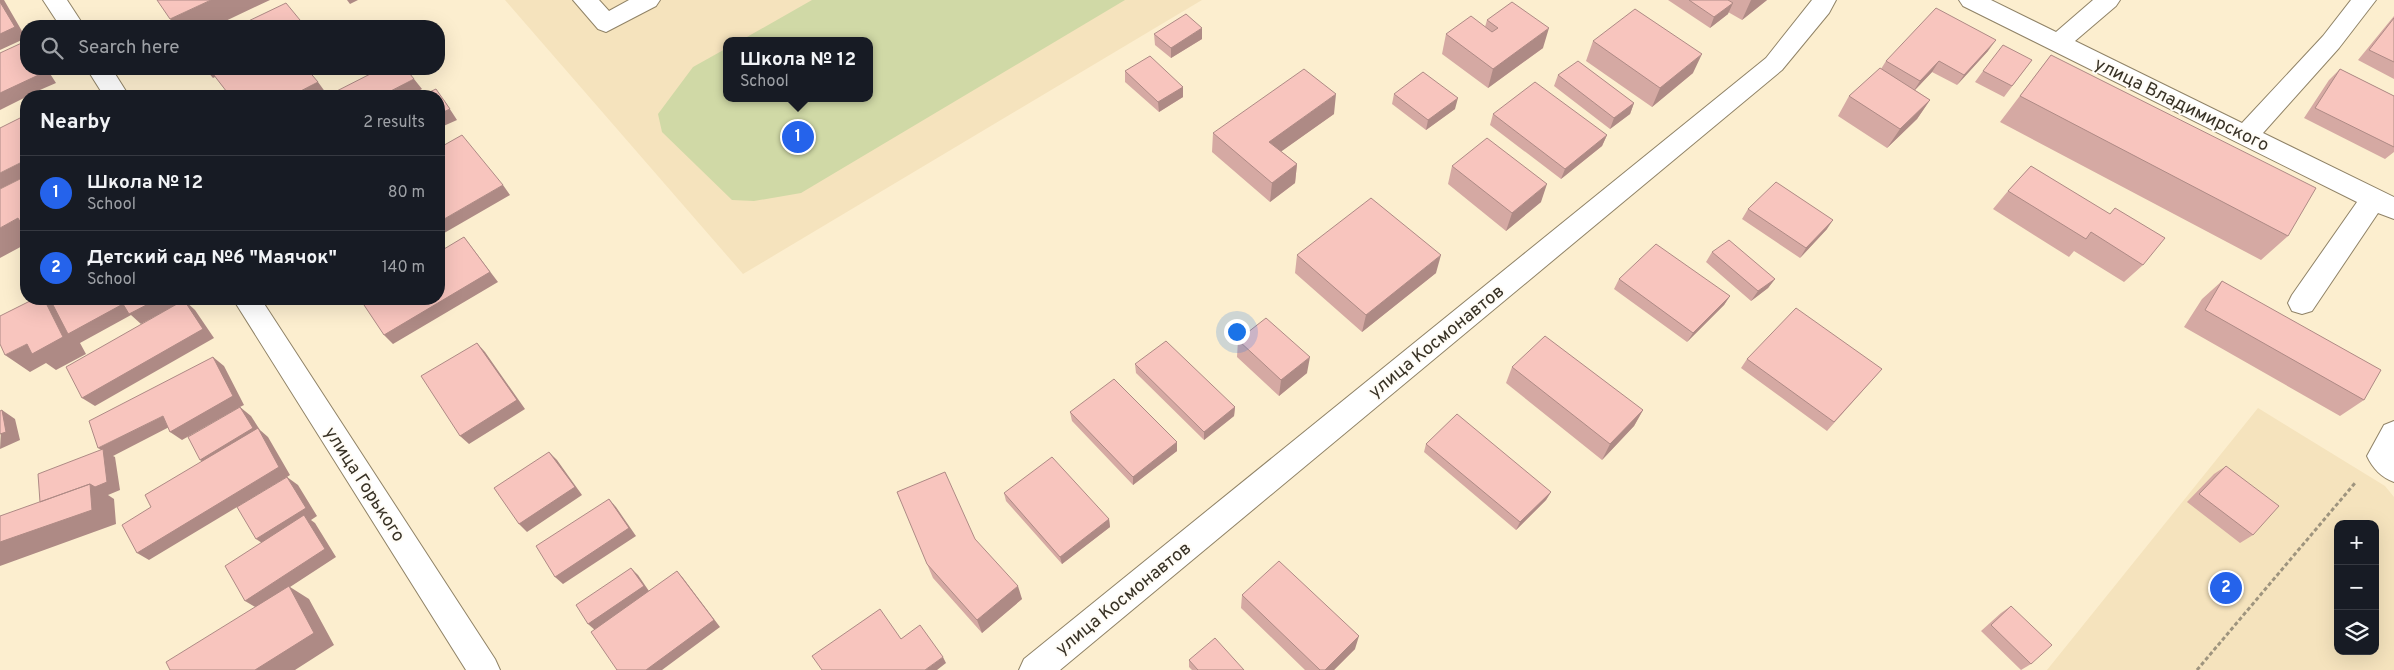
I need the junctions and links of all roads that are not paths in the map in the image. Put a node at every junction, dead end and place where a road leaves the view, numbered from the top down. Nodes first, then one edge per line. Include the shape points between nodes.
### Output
1 (55, 0) edge
2 (585, 0) edge
3 (648, 0) edge
4 (1824, 0) edge
5 (1971, 0) edge
6 (2108, 0) edge
7 (2364, 0) edge
8 (68, 20) edge
9 (2058, 43) junction
10 (103, 75) edge
11 (113, 90) edge
12 (2246, 135) junction
13 (2384, 204) edge
14 (2302, 303) dead end
15 (250, 305) edge
16 (484, 670) edge
17 (1035, 670) edge

1 - 8 street
2 - 3 street via 606,23
4 - 17 street, улица Космонавтов via 1774,64
5 - 9 street, улица Владимирского
6 - 9 street
7 - 12 street
9 - 12 street, улица Владимирского
10 - 11 street
12 - 13 street, улица Владимирского
13 - 14 street
15 - 16 street, улица Горького

